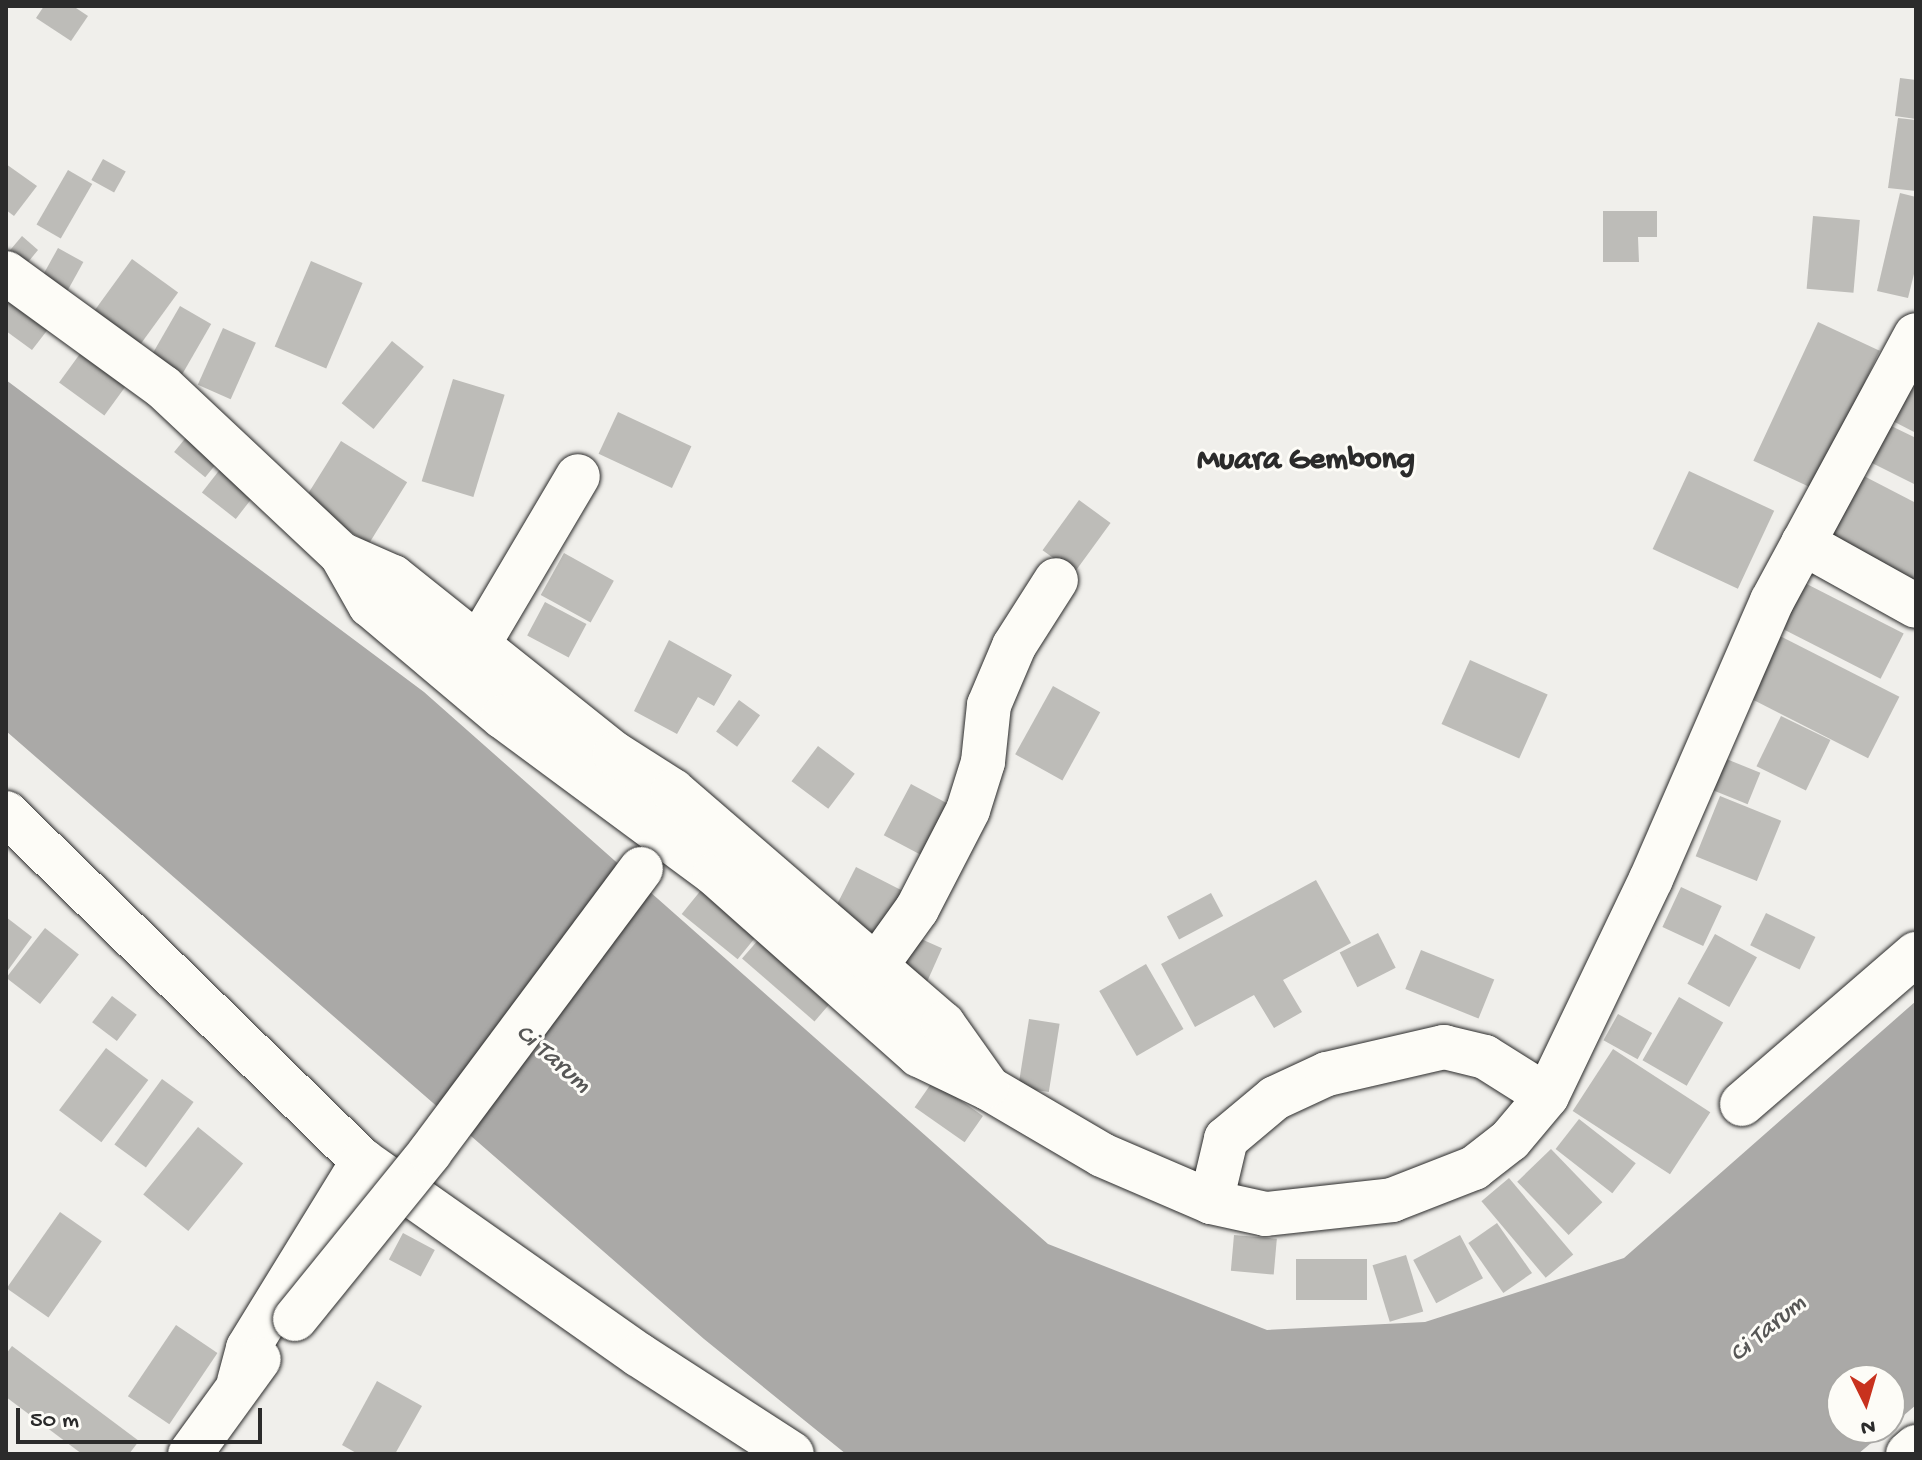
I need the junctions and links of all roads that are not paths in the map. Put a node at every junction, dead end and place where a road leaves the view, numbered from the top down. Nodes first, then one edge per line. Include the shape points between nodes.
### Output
1 (6, 273) edge
2 (1916, 335) edge
3 (578, 476) dead end
4 (1803, 543) junction
5 (341, 554) junction
6 (1056, 580) dead end
7 (1916, 606) edge
8 (478, 645) junction
9 (6, 813) edge
10 (662, 833) junction
11 (1911, 965) edge
12 (876, 966) junction
13 (988, 1088) junction
14 (1547, 1096) junction
15 (1742, 1104) dead end
16 (363, 1161) junction
17 (1211, 1202) junction
18 (239, 1382) junction
19 (1916, 1447) edge
20 (190, 1454) edge
21 (792, 1454) edge
22 (1908, 1454) edge

1 - 5 street via 163,387
2 - 4 street
3 - 8 street
4 - 7 street
4 - 14 street via 1759,629 1584,1027
5 - 8 street via 393,577
5 - 10 street via 370,605 503,717
6 - 12 street via 1014,646 989,705 983,762 968,810 917,909
8 - 12 street via 615,754 673,791
9 - 16 street
10 - 13 street via 919,1055
10 - 18 street, bridge via 641,869 430,1152
11 - 15 street
12 - 13 street via 943,1024
13 - 17 street via 1102,1155
14 - 17 street via 1510,1140 1474,1168 1392,1200 1266,1214
14 - 17 street via 1485,1057 1444,1047 1327,1074 1275,1098 1226,1139
16 - 18 street via 248,1348
16 - 21 street via 639,1355
18 - 20 street
19 - 22 street

